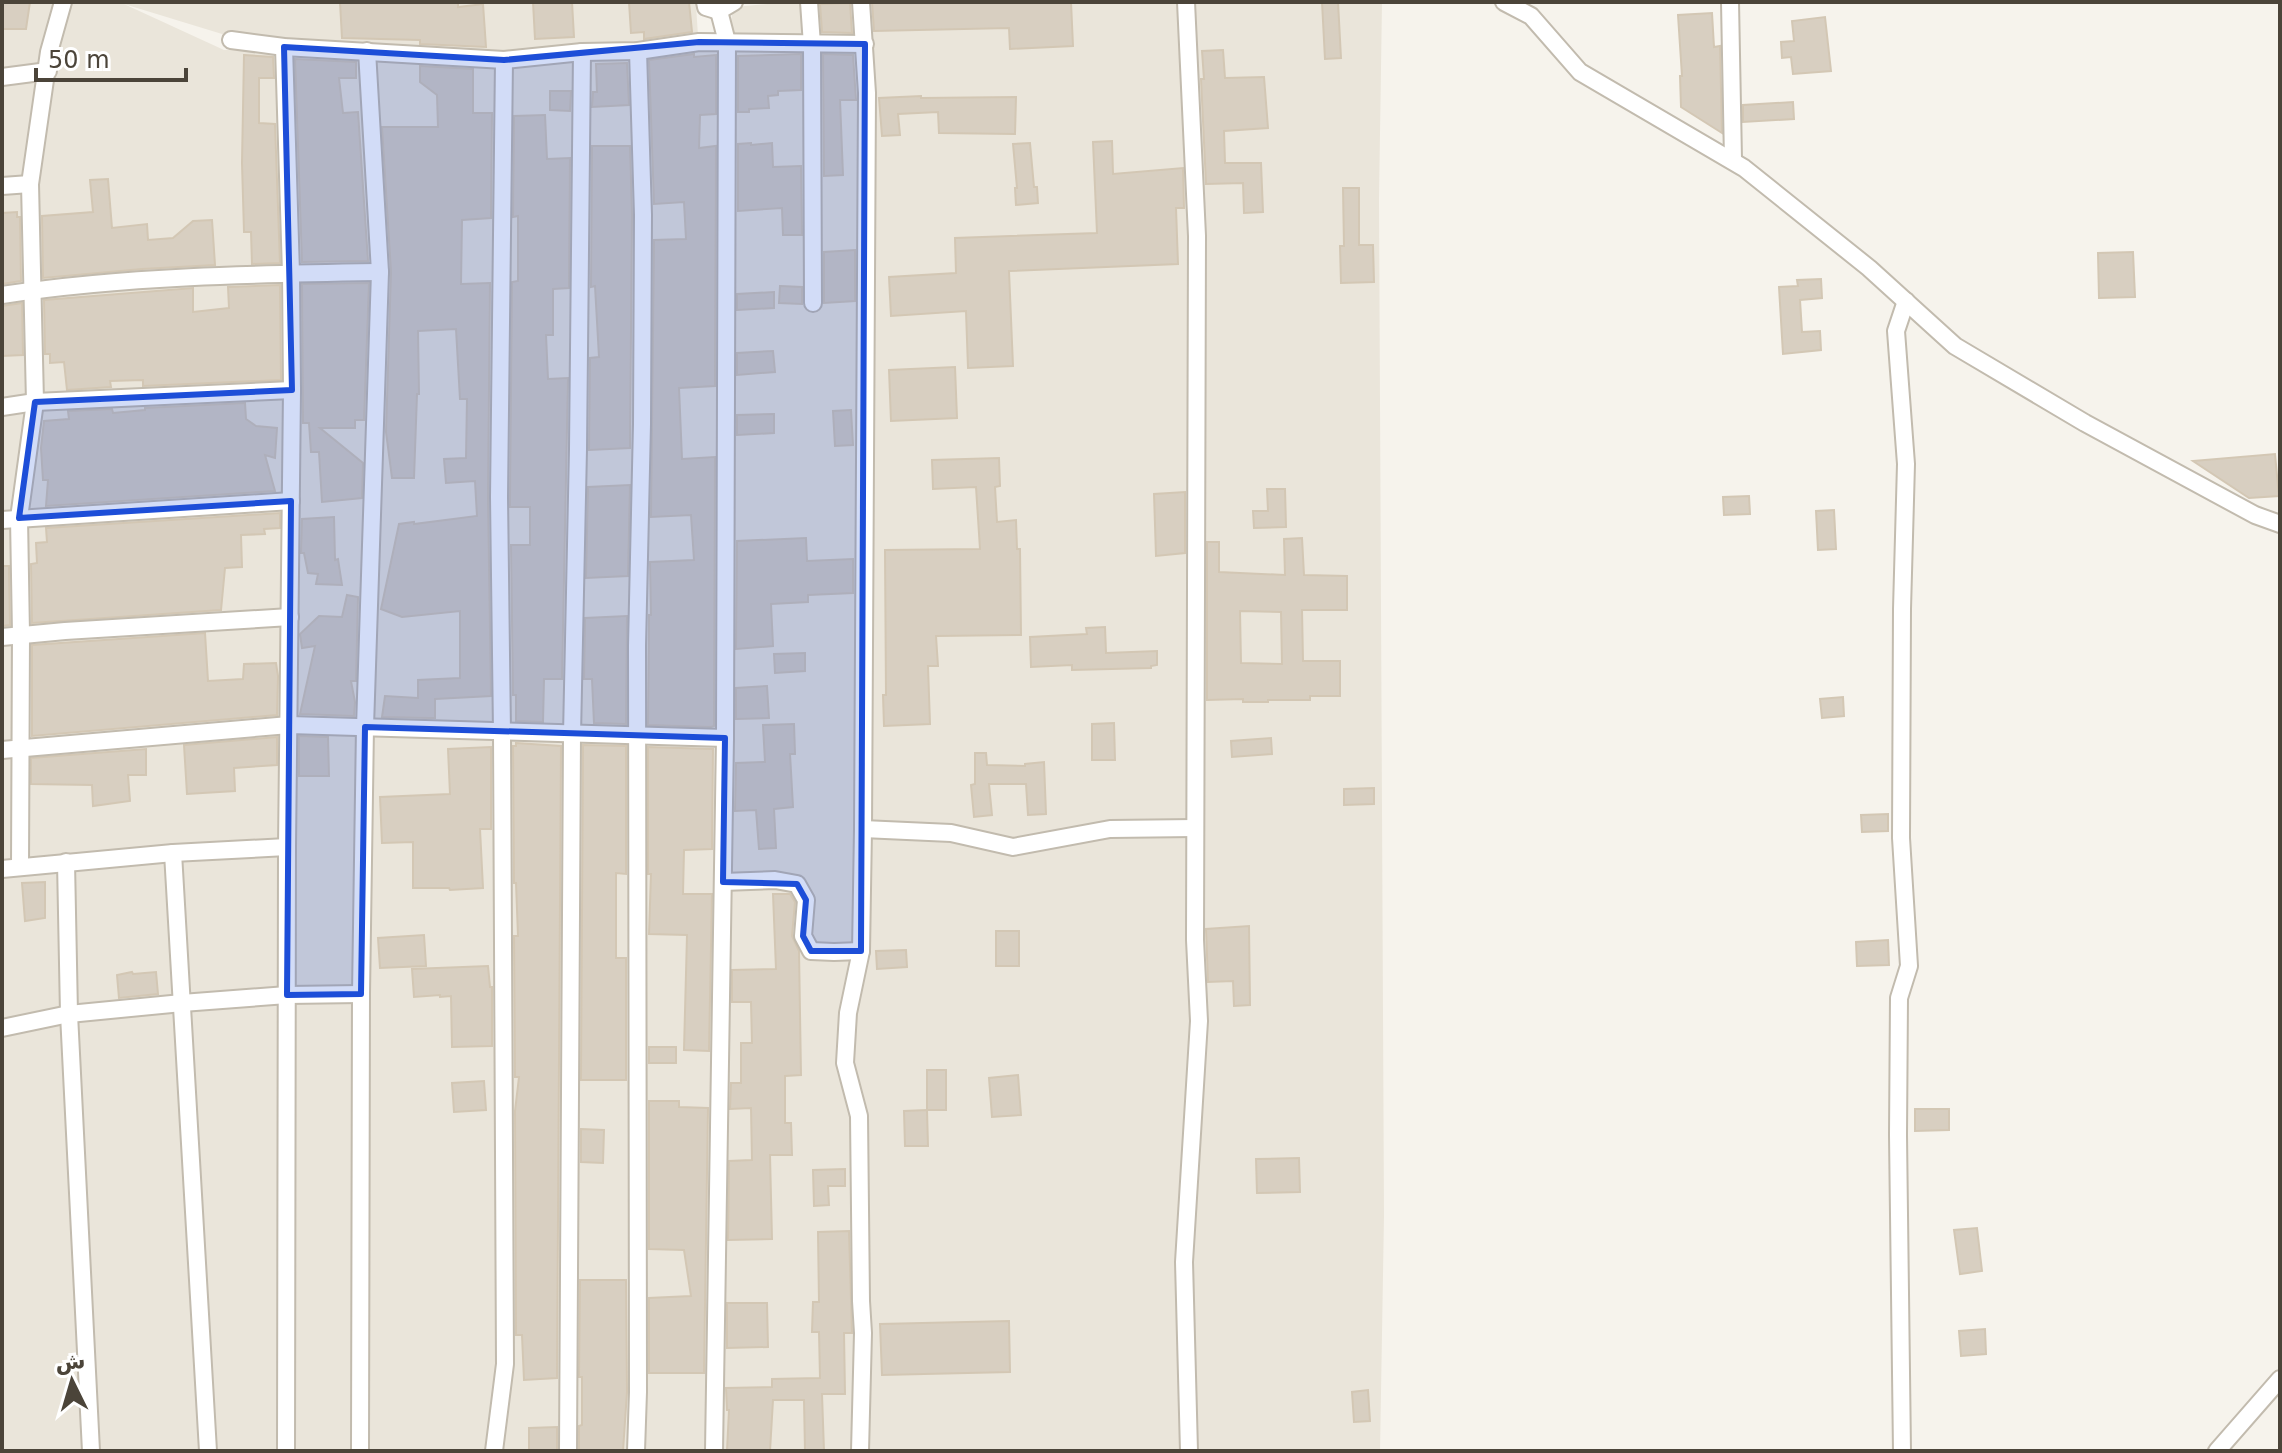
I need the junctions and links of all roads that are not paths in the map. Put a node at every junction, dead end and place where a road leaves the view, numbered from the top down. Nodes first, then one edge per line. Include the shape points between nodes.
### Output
1 (63, 2) edge
2 (809, 2) edge
3 (861, 2) edge
4 (1186, 2) edge
5 (1504, 2) edge
6 (1730, 2) edge
7 (719, 5) edge
8 (231, 40) dead end
9 (727, 42) junction
10 (865, 44) junction
11 (812, 45) junction
12 (284, 47) junction
13 (367, 51) junction
14 (638, 51) junction
15 (582, 52) junction
16 (504, 60) junction
17 (48, 71) junction
18 (2, 77) edge
19 (1733, 160) junction
20 (30, 184) junction
21 (2, 186) edge
22 (380, 272) junction
23 (291, 273) junction
24 (33, 290) junction
25 (2, 295) edge
26 (1906, 301) junction
27 (813, 303) dead end
28 (292, 390) junction
29 (35, 402) junction
30 (2, 407) edge
31 (291, 501) junction
32 (19, 518) junction
33 (2, 520) edge
34 (2280, 524) edge
35 (290, 617) junction
36 (21, 634) junction
37 (2, 637) edge
38 (289, 725) junction
39 (365, 727) junction
40 (502, 732) junction
41 (572, 735) junction
42 (639, 737) junction
43 (725, 738) junction
44 (21, 747) junction
45 (2, 750) edge
46 (1195, 828) junction
47 (863, 829) junction
48 (287, 847) junction
49 (173, 853) junction
50 (66, 862) junction
51 (20, 867) junction
52 (2, 869) edge
53 (723, 882) junction
54 (861, 951) junction
55 (361, 994) junction
56 (287, 995) junction
57 (182, 1003) junction
58 (69, 1014) junction
59 (2, 1028) edge
60 (2280, 1379) edge
61 (91, 1451) edge
62 (208, 1451) edge
63 (286, 1451) edge
64 (360, 1451) edge
65 (494, 1451) edge
66 (568, 1451) edge
67 (636, 1451) edge
68 (714, 1451) edge
69 (860, 1451) edge
70 (1189, 1451) edge
71 (1902, 1451) edge
72 (2217, 1451) edge

1 - 17 street
2 - 11 street
3 - 10 street
4 - 46 street via 1197,236
5 - 19 street via 1531,16 1580,72
6 - 19 street
7 - 9 street
8 - 12 street
9 - 11 street
9 - 14 street
9 - 43 street
10 - 11 street
10 - 47 street
11 - 27 street
12 - 13 street
12 - 23 street
13 - 16 street
13 - 22 street
14 - 15 street
14 - 42 street via 643,215
15 - 16 street
15 - 41 street
16 - 40 street
17 - 18 street
17 - 20 street
19 - 26 street
20 - 21 street
20 - 24 street
22 - 23 street
22 - 39 street
23 - 24 street
23 - 28 street
24 - 25 street
24 - 29 street
26 - 34 street via 1955,346 2085,423
26 - 71 street via 1896,331 1906,464 1901,838 1909,966 1899,998
28 - 29 street
28 - 31 street
29 - 30 street
29 - 32 street
31 - 32 street
31 - 35 street
32 - 33 street
32 - 36 street
35 - 36 street
35 - 38 street
36 - 37 street
36 - 44 street
38 - 39 street
38 - 44 street
38 - 48 street
39 - 40 street
39 - 55 street
40 - 41 street
40 - 65 street via 505,1364
41 - 42 street
41 - 66 street
42 - 43 street
42 - 67 street
43 - 53 street
44 - 45 street
44 - 51 street
46 - 47 street via 1110,829 1013,847 951,833
46 - 70 street via 1199,1021 1184,1262
47 - 54 street
48 - 49 street
48 - 56 street
49 - 50 street
49 - 57 street
50 - 51 street
50 - 58 street
51 - 52 street
53 - 54 street via 797,884 806,900 803,936 811,951
53 - 68 street
54 - 69 street via 848,1013 845,1063 859,1116
55 - 56 street
55 - 64 street
56 - 57 street
56 - 63 street
57 - 58 street
57 - 62 street
58 - 59 street
58 - 61 street
60 - 72 street

